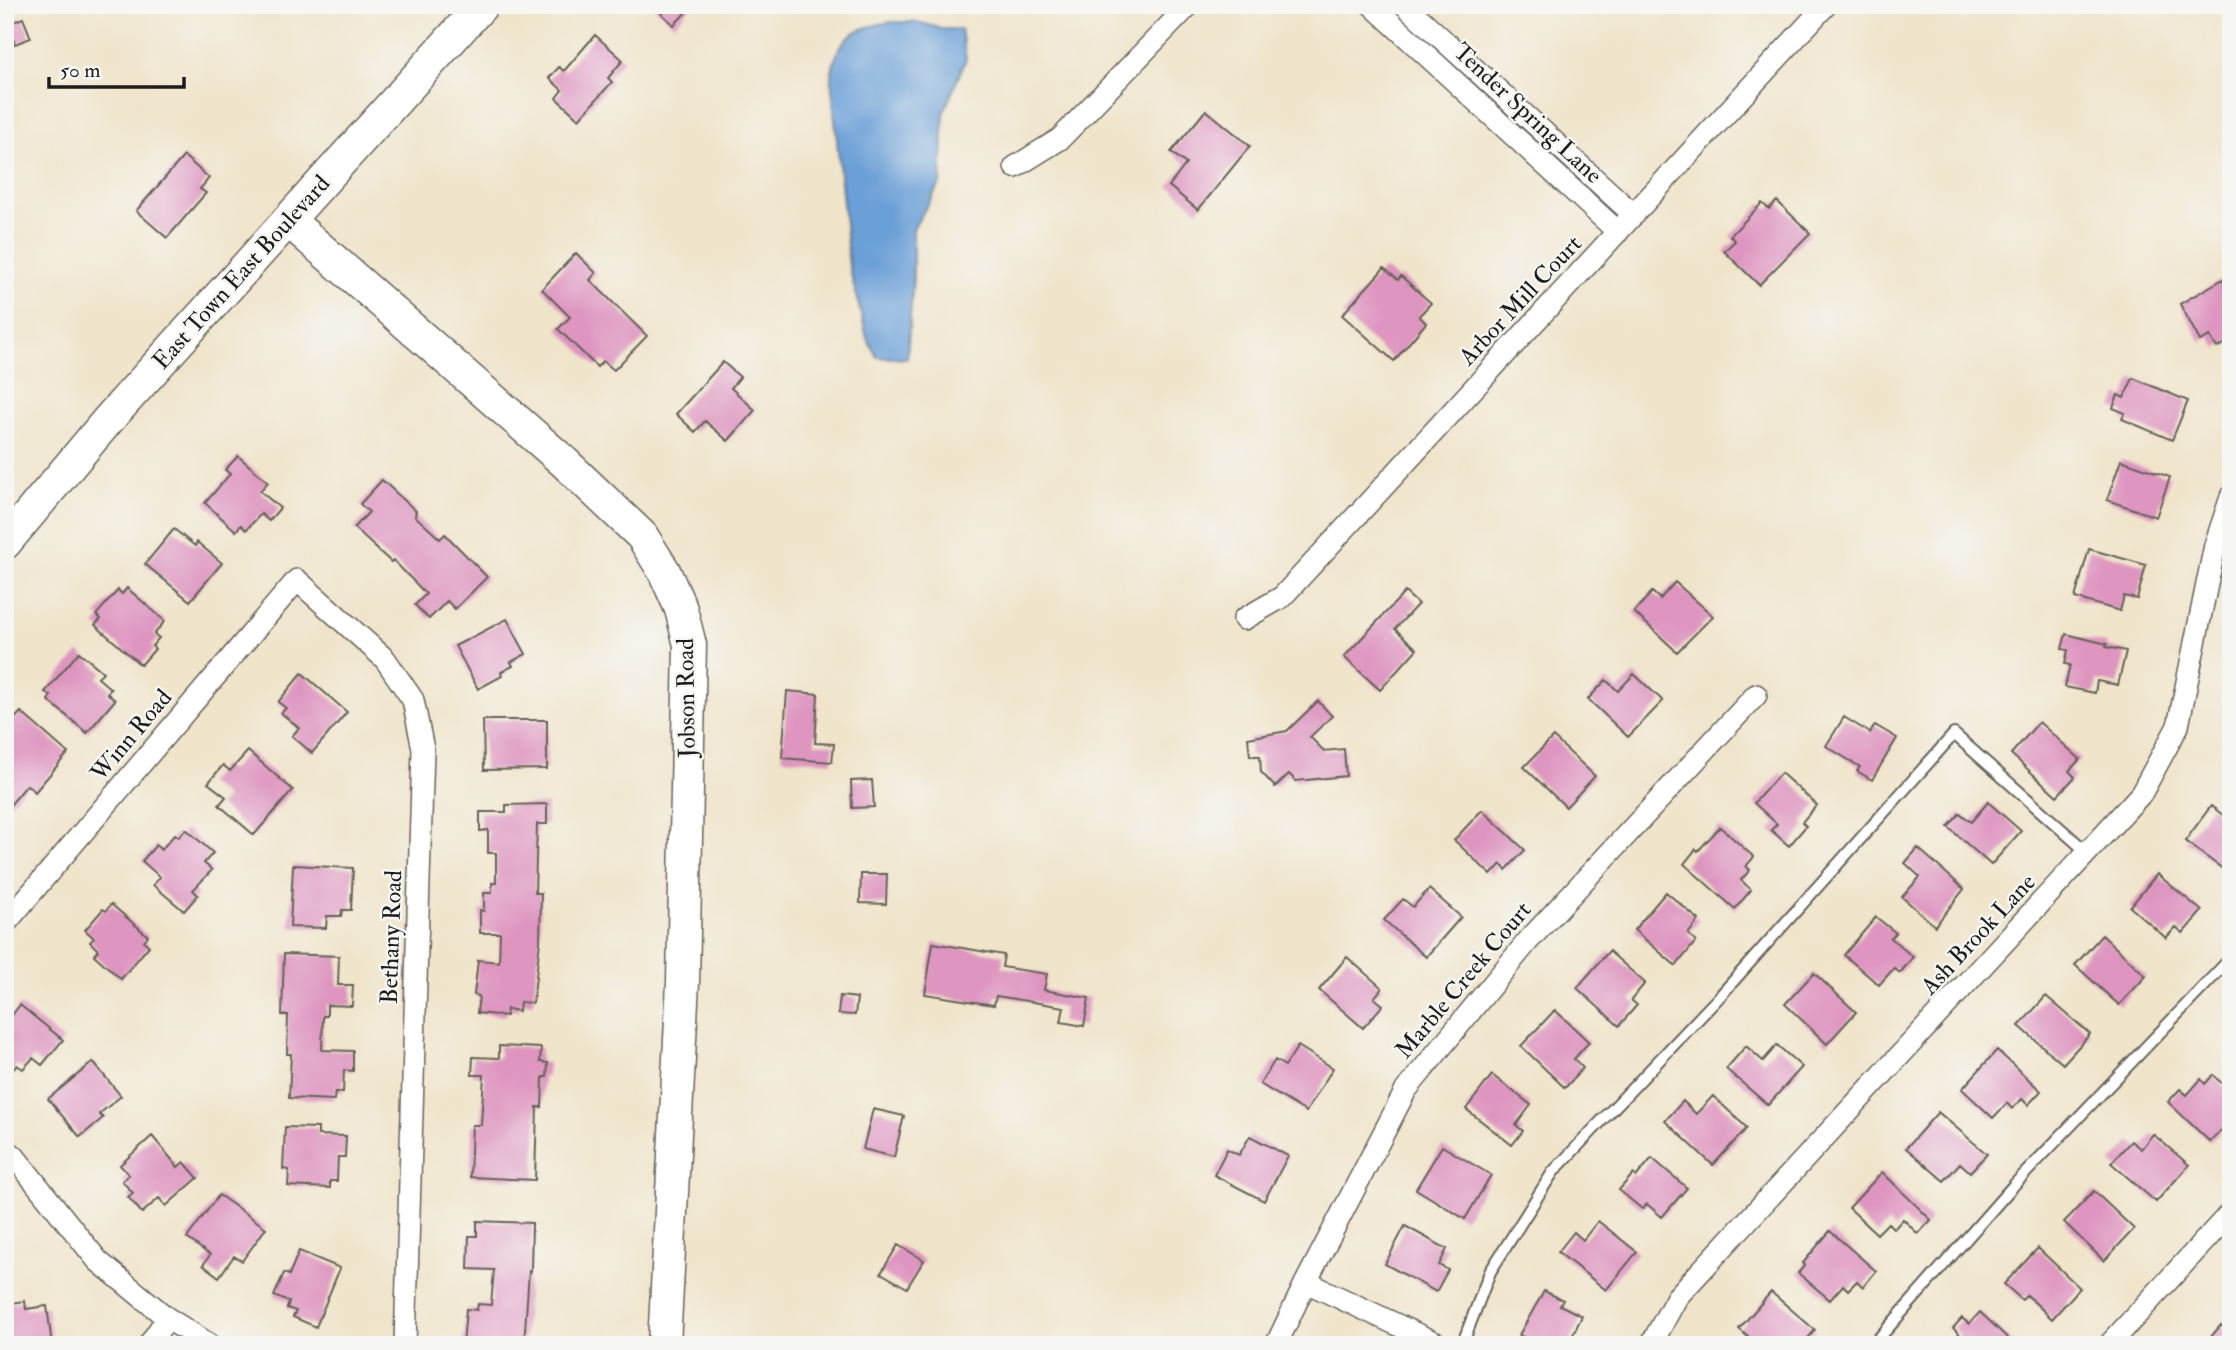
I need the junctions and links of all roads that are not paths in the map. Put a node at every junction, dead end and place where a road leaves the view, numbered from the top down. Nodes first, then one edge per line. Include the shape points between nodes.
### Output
1 (482, 5) edge
2 (1189, 5) edge
3 (1372, 5) edge
4 (1405, 5) edge
5 (1826, 5) edge
6 (1015, 167) dead end
7 (1634, 215) junction
8 (288, 220) junction
9 (1618, 232) junction
10 (2231, 497) edge
11 (5, 543) edge
12 (297, 580) joint
13 (1244, 619) dead end
14 (1756, 695) dead end
15 (2088, 853) junction
16 (5, 924) edge
17 (2231, 958) edge
18 (5, 1149) edge
19 (2231, 1212) edge
20 (1306, 1282) junction
21 (167, 1318) junction
22 (149, 1345) edge
23 (210, 1345) edge
24 (405, 1345) edge
25 (664, 1345) edge
26 (1276, 1345) edge
27 (1440, 1345) edge
28 (1462, 1345) edge
29 (1651, 1345) edge
30 (1873, 1345) edge
31 (2109, 1345) edge

1 - 8 street, East Town East Boulevard
2 - 6 street via 1060,139
3 - 9 street, Tender Spring Lane
4 - 7 street, Tender Spring Lane
5 - 7 street, Arbor Mill Court
7 - 9 street, Arbor Mill Court
8 - 11 street, East Town East Boulevard via 108,420
8 - 25 street, Jobson Road via 564,461 642,536 681,609 690,658 682,982
9 - 13 street, Arbor Mill Court via 1282,597
10 - 15 street, Ash Brook Lane via 2215,545 2178,726 2141,794
12 - 16 street, Winn Road
12 - 24 street, Bethany Road via 385,659 412,700 422,749
14 - 20 street, Marble Creek Court via 1528,941 1406,1090
15 - 28 lane via 1954,734 1720,996 1553,1172 1490,1272
15 - 29 street, Ash Brook Lane via 1677,1297
17 - 30 lane via 2013,1186
18 - 21 street via 98,1261
19 - 31 street
20 - 26 street, Marble Creek Court
20 - 27 street
21 - 22 street
21 - 23 street

